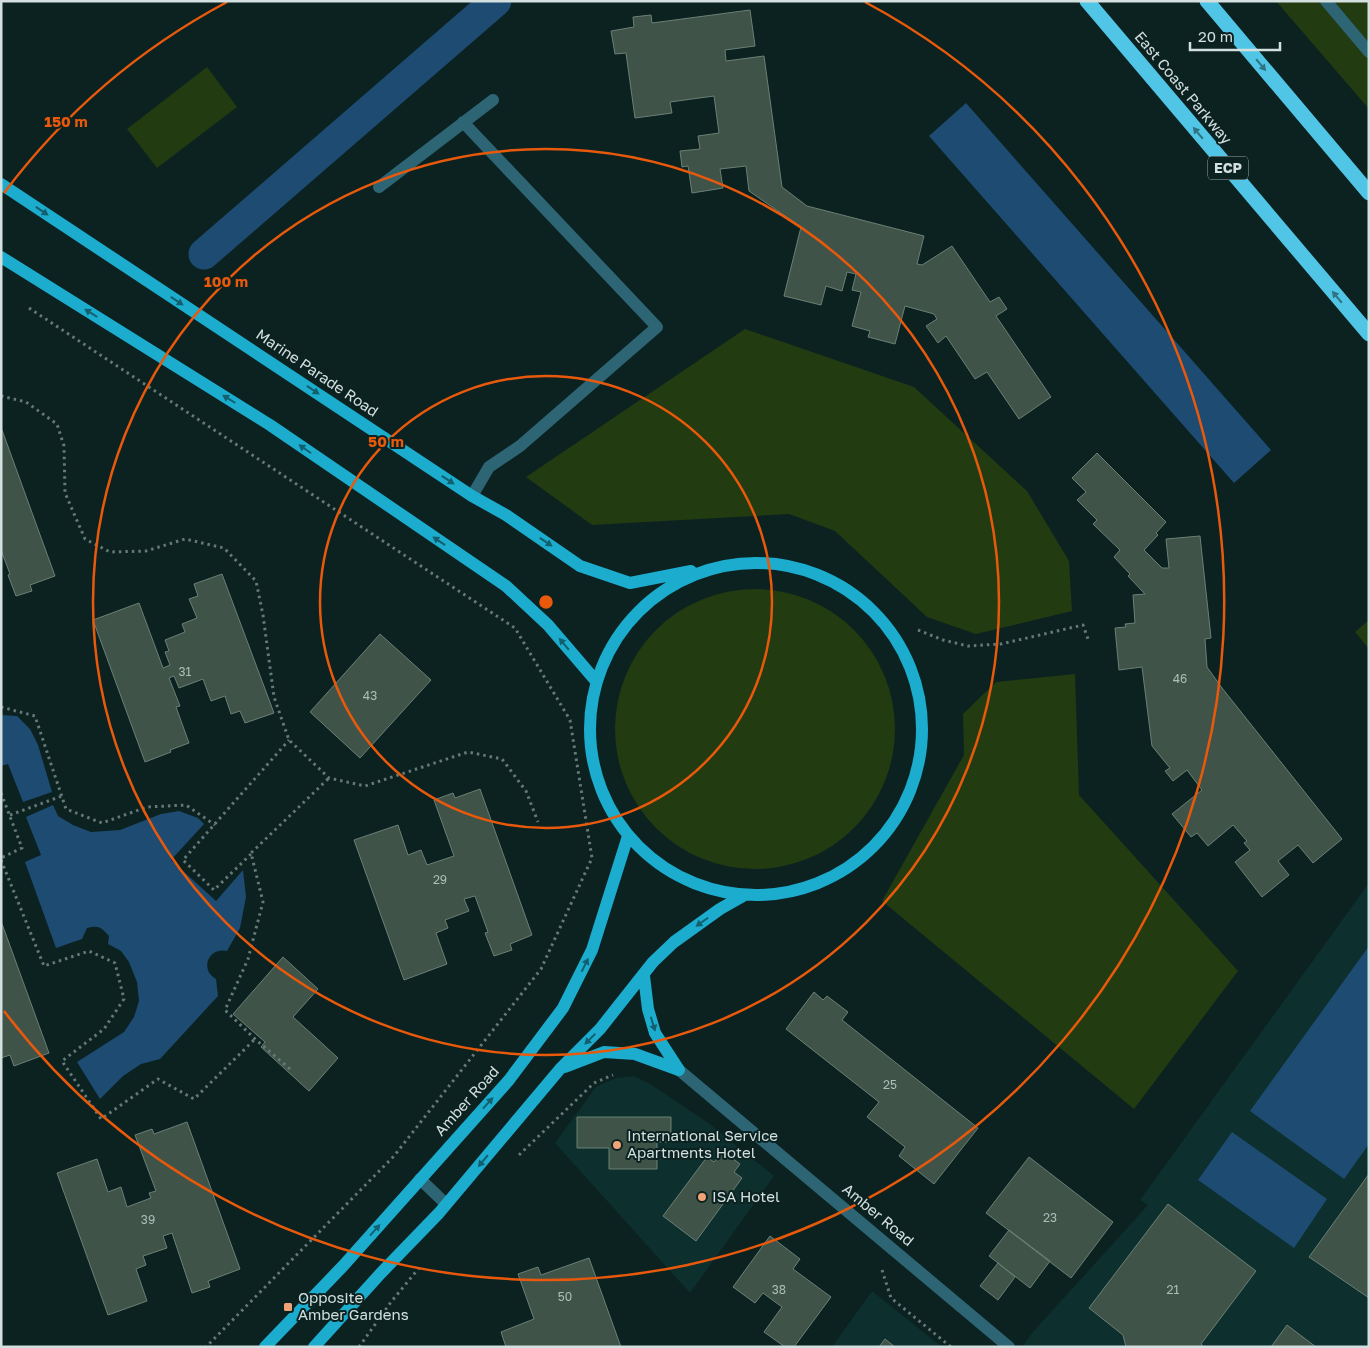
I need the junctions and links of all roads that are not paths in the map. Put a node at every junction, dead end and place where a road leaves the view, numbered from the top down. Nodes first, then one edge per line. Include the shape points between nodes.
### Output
1 (1087, 1) edge
2 (1207, 1) edge
3 (1326, 1) edge
4 (1369, 52) edge
5 (493, 100) dead end
6 (463, 122) junction
7 (1, 184) edge
8 (379, 187) dead end
9 (1369, 193) edge
10 (1, 257) edge
11 (1369, 334) edge
12 (472, 496) junction
13 (708, 568) junction
14 (596, 681) junction
15 (628, 836) junction
16 (743, 896) junction
17 (644, 976) junction
18 (560, 1069) junction
19 (679, 1070) junction
20 (420, 1179) junction
21 (446, 1204) junction
22 (265, 1347) edge
23 (314, 1347) edge
24 (1008, 1347) edge

11 -> 1 highway, East Coast Parkway / ECP
2 -> 9 highway
3 - 4 street
5 - 6 street
6 - 8 street
6 - 12 street via 657,327 520,446 489,468
7 -> 12 main road, Marine Parade Road
14 -> 10 main road via 548,624 506,586 270,425
12 -> 13 main road, Marine Parade Road via 506,515 580,566 630,582
13 - 14 main road via 659,592 620,631
13 - 16 main road via 757,561 806,569 851,592 887,626 912,669 922,718 918,769 899,815 867,854 825,881 785,894
14 - 15 main road via 589,735 598,780
15 - 16 main road via 660,866 700,886
20 -> 15 main road, Amber Road via 509,1080 563,1008 592,950
16 -> 17 main road via 674,942
17 -> 18 main road via 600,1029
17 -> 19 main road via 655,1033
18 - 19 main road via 604,1052 635,1054
18 -> 21 main road
19 - 24 street, Amber Road
20 - 21 street
22 -> 20 main road, Amber Road
21 - 23 main road

